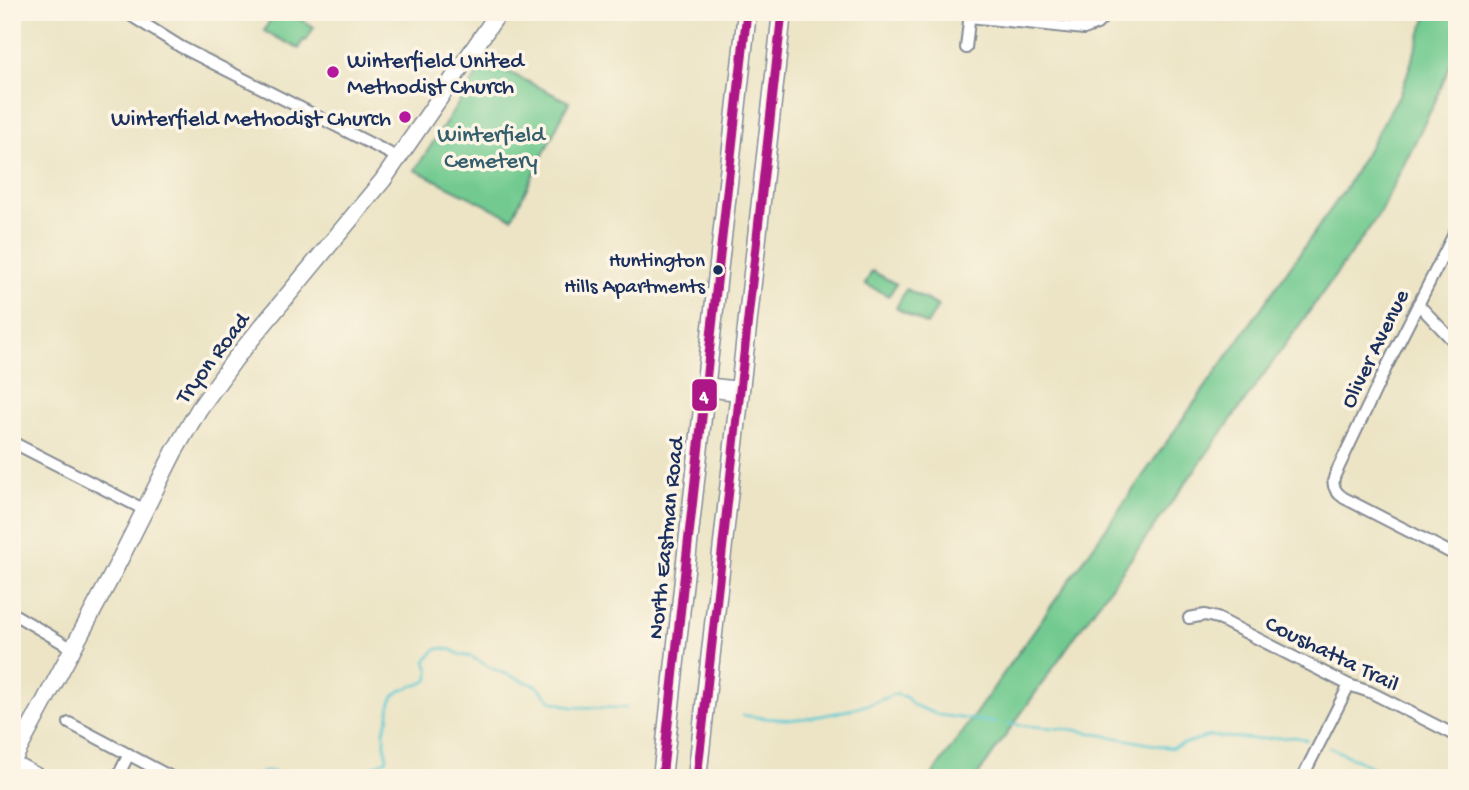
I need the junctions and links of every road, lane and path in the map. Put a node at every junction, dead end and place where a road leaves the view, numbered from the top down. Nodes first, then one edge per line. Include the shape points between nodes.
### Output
1 (499, 12) edge
2 (747, 12) edge
3 (782, 12) edge
4 (1109, 12) edge
5 (130, 15) dead end
6 (970, 15) edge
7 (966, 48) dead end
8 (399, 158) junction
9 (1457, 228) edge
10 (1418, 304) junction
11 (1457, 345) edge
12 (705, 387) junction
13 (739, 391) junction
14 (12, 442) edge
15 (145, 510) junction
16 (1457, 555) edge
17 (12, 613) edge
18 (1189, 618) dead end
19 (73, 649) junction
20 (1349, 685) junction
21 (69, 723) dead end
22 (1457, 736) edge
23 (129, 754) junction
24 (12, 763) edge
25 (40, 778) edge
26 (117, 778) edge
27 (173, 778) edge
28 (662, 778) edge
29 (697, 778) edge
30 (1302, 778) edge

1 - 8 street, Tryon Road
2 - 12 main road, North Eastman Road
3 - 13 main road
4 - 6 street via 1084,29
5 - 8 street via 181,47
6 - 7 street
8 - 15 street, Tryon Road via 220,378 183,436
9 - 10 street, Oliver Avenue
10 - 11 street
10 - 16 street, Oliver Avenue via 1334,477 1334,488 1343,498
12 - 13 main road
12 - 28 main road, North Eastman Road
13 - 29 main road
14 - 15 street
15 - 19 street, Tryon Road
17 - 19 street
18 - 20 street, Coushatta Trail via 1213,617
19 - 24 street, Tryon Road
20 - 22 street, Coushatta Trail
20 - 30 street
21 - 23 street
23 - 26 street
23 - 27 street
24 - 25 street

